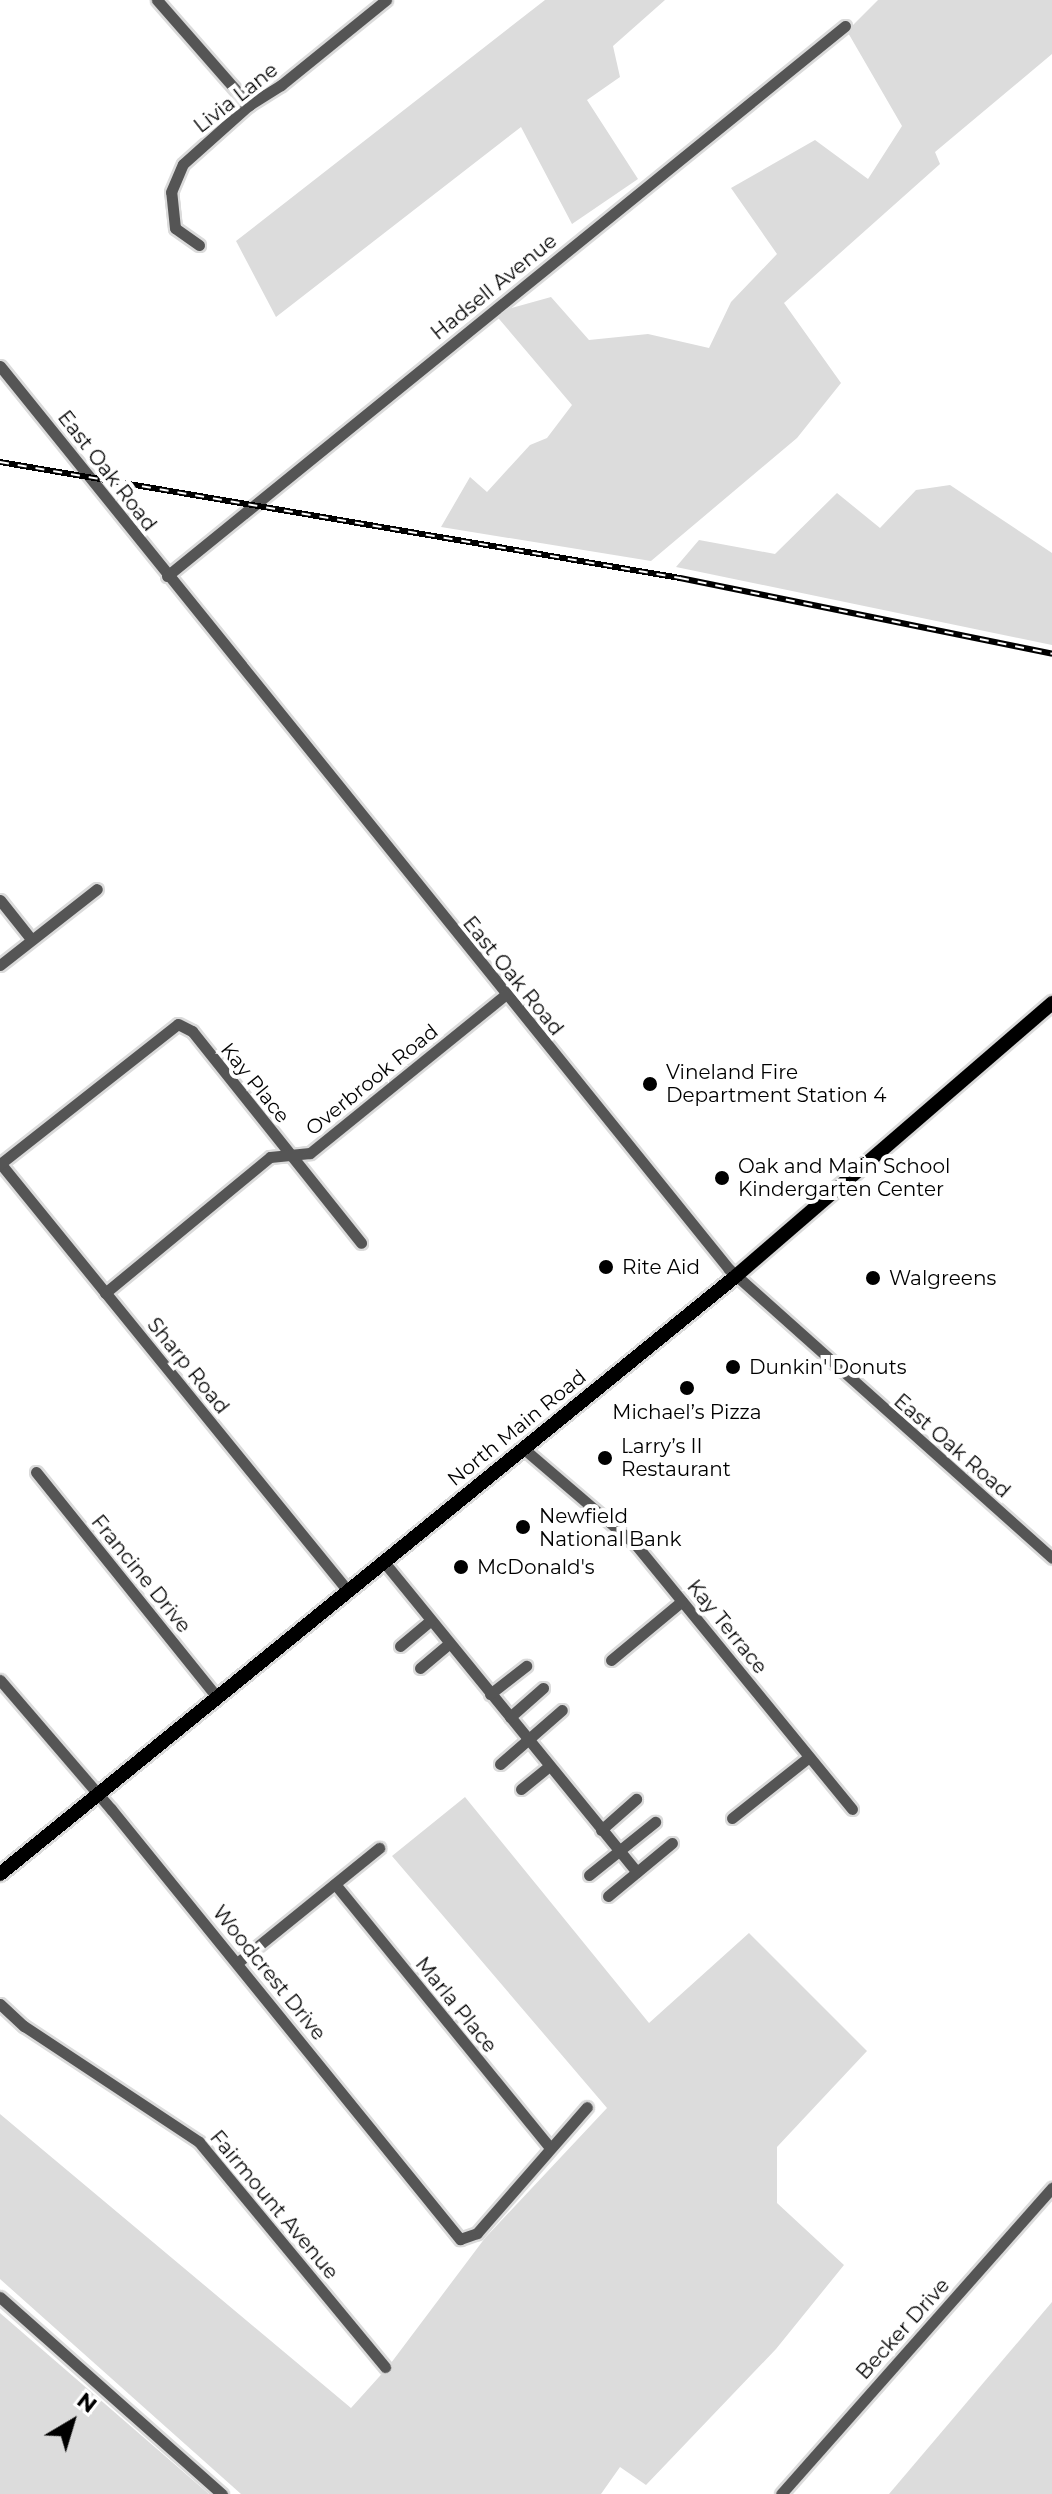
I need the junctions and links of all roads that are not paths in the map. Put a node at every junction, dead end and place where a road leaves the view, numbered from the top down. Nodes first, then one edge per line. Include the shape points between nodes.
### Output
1 (157, 0) edge
2 (386, 0) edge
3 (845, 26) dead end
4 (249, 105) junction
5 (199, 245) dead end
6 (0, 366) edge
7 (167, 576) junction
8 (97, 889) dead end
9 (0, 900) edge
10 (31, 939) junction
11 (0, 965) edge
12 (505, 995) junction
13 (1052, 1003) edge
14 (291, 1155) junction
15 (0, 1164) edge
16 (361, 1243) dead end
17 (736, 1276) junction
18 (105, 1293) junction
19 (524, 1449) junction
20 (36, 1472) dead end
21 (1052, 1558) edge
22 (384, 1562) junction
23 (348, 1591) junction
24 (682, 1601) junction
25 (430, 1621) junction
26 (449, 1644) junction
27 (400, 1646) dead end
28 (611, 1660) dead end
29 (526, 1666) dead end
30 (420, 1668) dead end
31 (0, 1680) edge
32 (543, 1688) dead end
33 (490, 1694) junction
34 (218, 1698) junction
35 (562, 1710) dead end
36 (510, 1717) junction
37 (529, 1741) junction
38 (809, 1757) junction
39 (500, 1764) dead end
40 (549, 1766) junction
41 (521, 1789) dead end
42 (97, 1796) junction
43 (636, 1799) dead end
44 (852, 1809) dead end
45 (732, 1818) dead end
46 (655, 1822) dead end
47 (601, 1830) junction
48 (672, 1843) dead end
49 (379, 1848) dead end
50 (619, 1850) junction
51 (637, 1872) junction
52 (0, 1874) edge
53 (589, 1875) dead end
54 (335, 1884) junction
55 (608, 1896) dead end
56 (237, 1963) junction
57 (0, 2004) edge
58 (587, 2107) dead end
59 (550, 2148) junction
60 (1052, 2188) edge
61 (0, 2297) edge
62 (385, 2367) dead end
63 (214, 2491) edge
64 (781, 2494) edge

1 - 4 street
2 - 4 street, Livia Lane
3 - 7 street, Hadsell Avenue
4 - 5 street, Livia Lane via 183,164 171,192 175,228
6 - 7 street, East Oak Road
7 - 12 street, East Oak Road
8 - 10 street
9 - 10 street
10 - 11 street
12 - 14 street, Overbrook Road via 310,1153
12 - 17 street, East Oak Road
13 - 17 main road, North Main Road
14 - 15 street, Kay Place via 184,1026 171,1026
14 - 16 street, Kay Place
14 - 18 street, Overbrook Road via 270,1157
15 - 18 street, Sharp Road
17 - 19 main road, North Main Road
17 - 21 street, East Oak Road
18 - 23 street, Sharp Road
19 - 22 main road, North Main Road
19 - 24 street, Kay Terrace via 636,1545
20 - 34 street, Francine Drive
22 - 23 main road, North Main Road
22 - 25 street
23 - 34 main road, North Main Road
24 - 28 street
24 - 38 street, Kay Terrace
25 - 26 street
25 - 27 street
26 - 30 street
26 - 33 street
29 - 33 street
31 - 42 street, Woodcrest Drive
32 - 36 street
33 - 36 street
34 - 42 main road, North Main Road
35 - 37 street
36 - 37 street
37 - 39 street
37 - 40 street
38 - 44 street, Kay Terrace
38 - 45 street
40 - 41 street
40 - 47 street
42 - 52 main road, North Main Road
42 - 56 street, Woodcrest Drive
43 - 47 street
46 - 50 street
47 - 50 street
48 - 51 street
49 - 54 street
50 - 51 street
50 - 53 street
51 - 55 street
54 - 56 street
54 - 59 street, Marla Place
56 - 59 street, Woodcrest Drive via 460,2239 477,2233
57 - 62 street, Fairmount Avenue via 24,2026 199,2142
58 - 59 street
60 - 64 street, Becker Drive
61 - 63 street

